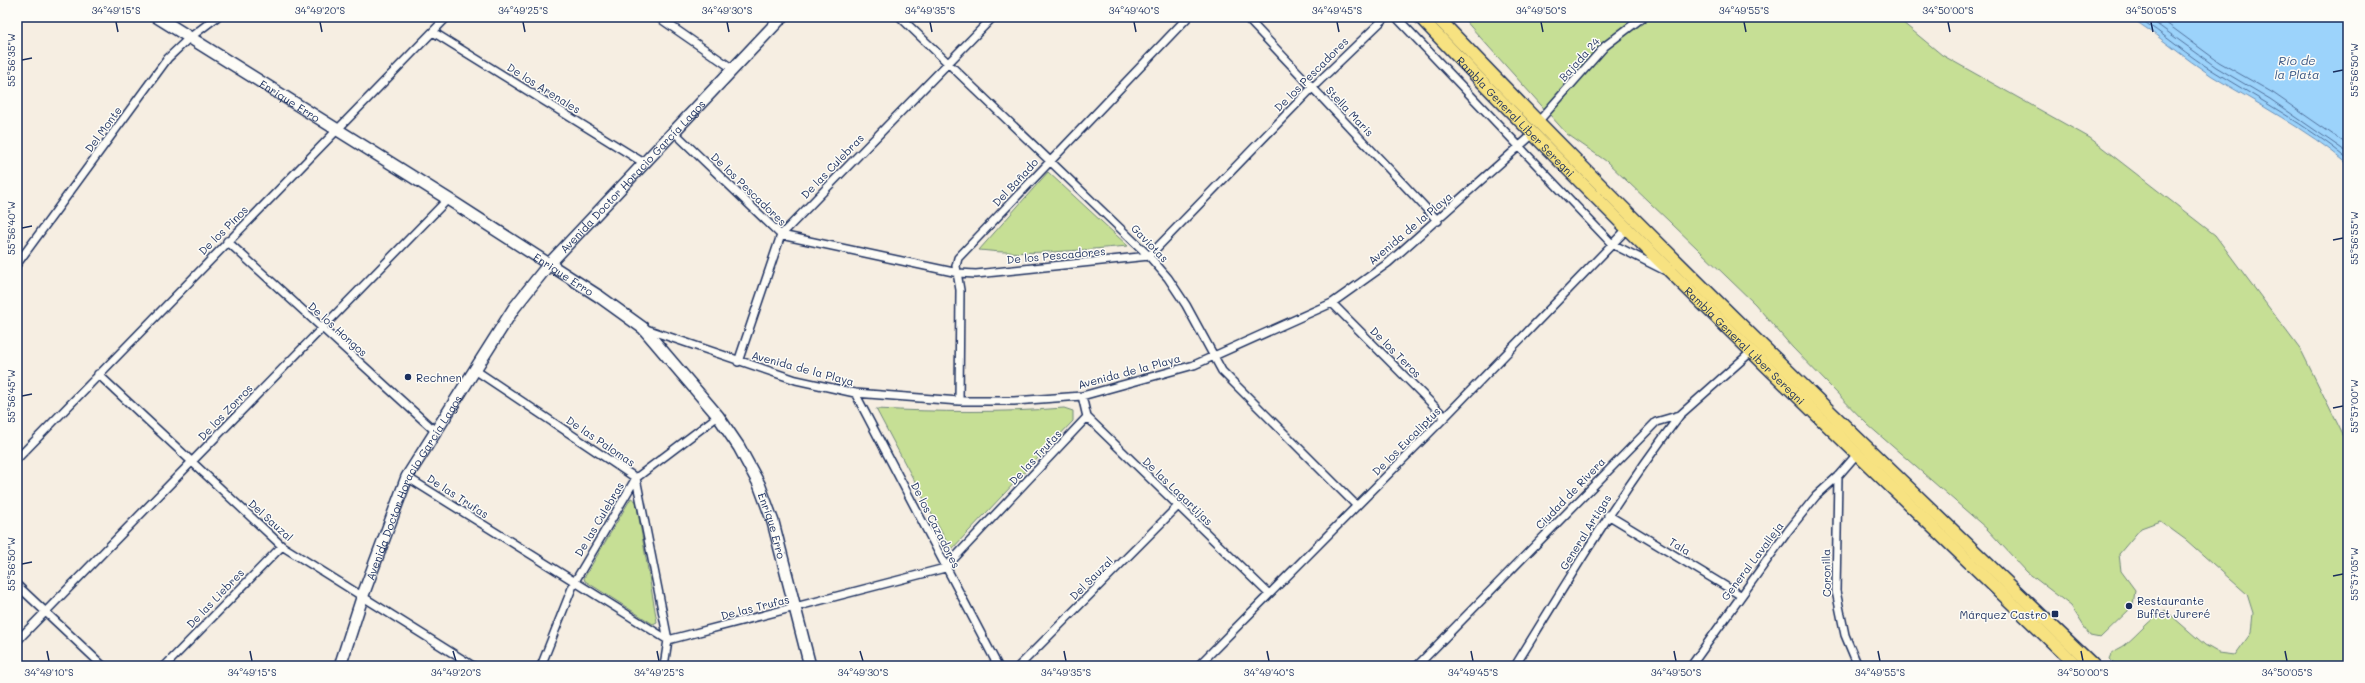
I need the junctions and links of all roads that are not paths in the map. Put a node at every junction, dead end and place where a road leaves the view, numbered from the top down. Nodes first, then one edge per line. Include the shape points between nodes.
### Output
1 (157, 17) edge
2 (217, 17) edge
3 (447, 17) edge
4 (658, 17) edge
5 (782, 17) edge
6 (900, 17) edge
7 (993, 17) edge
8 (1188, 17) edge
9 (1246, 17) edge
10 (1386, 17) edge
11 (1396, 17) edge
12 (1420, 17) edge
13 (1438, 17) edge
14 (1643, 17) edge
15 (433, 32) junction
16 (188, 39) junction
17 (947, 63) junction
18 (733, 68) junction
19 (1313, 87) junction
20 (1538, 123) junction
21 (338, 130) junction
22 (674, 132) junction
23 (1532, 135) junction
24 (1519, 148) junction
25 (1050, 161) junction
26 (644, 163) junction
27 (448, 199) junction
28 (1438, 221) junction
29 (1627, 229) junction
30 (781, 235) junction
31 (227, 241) junction
32 (1612, 244) junction
33 (1149, 256) junction
34 (17, 264) edge
35 (549, 264) junction
36 (958, 273) junction
37 (1673, 275) junction
38 (1332, 303) junction
39 (643, 328) junction
40 (322, 329) junction
41 (1751, 352) junction
42 (1213, 358) junction
43 (738, 362) junction
44 (475, 370) junction
45 (98, 374) junction
46 (855, 393) junction
47 (1082, 396) junction
48 (959, 402) junction
49 (1680, 415) junction
50 (718, 416) junction
51 (1088, 417) junction
52 (1445, 417) junction
53 (435, 431) junction
54 (1857, 454) junction
55 (17, 459) edge
56 (192, 462) junction
57 (407, 476) junction
58 (1838, 476) junction
59 (636, 478) junction
60 (1178, 506) junction
61 (1357, 506) junction
62 (1608, 515) junction
63 (282, 546) junction
64 (946, 568) junction
65 (574, 583) junction
66 (17, 585) edge
67 (1269, 594) junction
68 (1740, 595) junction
69 (363, 596) junction
70 (795, 608) junction
71 (46, 612) junction
72 (668, 640) junction
73 (17, 641) edge
74 (2091, 665) edge
75 (103, 666) edge
76 (165, 666) edge
77 (340, 666) edge
78 (473, 666) edge
79 (541, 666) edge
80 (664, 666) edge
81 (810, 666) edge
82 (998, 666) edge
83 (1019, 666) edge
84 (1198, 666) edge
85 (1417, 666) edge
86 (1515, 666) edge
87 (1691, 666) edge
88 (1858, 666) edge
89 (2077, 666) edge

1 - 16 street, Enrique Erro
2 - 16 street, Del Monte
3 - 15 street, De los Pinos
4 - 18 street
5 - 18 street, Avenida Doctor Horacio García Lagos
6 - 17 street, Gaviotas
7 - 17 street, De las Culebras
8 - 25 street, Del Bañado
9 - 19 street, Stella Maris
10 - 19 street, De los Pescadores
11 - 24 street
12 - 23 main road, Rambla General Liber Seregni
13 - 20 main road, Rambla General Liber Seregni
14 - 20 street, Bajada 24 via 1605,46
15 - 21 street, De los Pinos
15 - 26 street, De los Arenales
16 - 21 street, Enrique Erro
16 - 34 street, Del Monte via 168,58
17 - 25 street, Gaviotas
17 - 30 street, De las Culebras
18 - 22 street, Avenida Doctor Horacio García Lagos
19 - 28 street, Stella Maris
19 - 33 street, De los Pescadores
20 - 74 main road, Rambla General Liber Seregni
21 - 27 street, Enrique Erro
21 - 31 street, De los Pinos
22 - 26 street, Avenida Doctor Horacio García Lagos
22 - 30 street, De los Pescadores
23 - 24 street, Avenida de la Playa
23 - 29 main road, Rambla General Liber Seregni
24 - 28 street, Avenida de la Playa
24 - 32 street
25 - 33 street, Gaviotas
25 - 36 street, Del Bañado via 958,258
26 - 35 street, Avenida Doctor Horacio García Lagos
27 - 35 street, Enrique Erro
27 - 40 street, De los Zorros
28 - 38 street, Avenida de la Playa via 1388,263
29 - 32 street, De los Eucaliptus
29 - 37 main road, Rambla General Liber Seregni
30 - 36 street, De los Pescadores
30 - 43 street, De las Culebras
31 - 40 street, De los Hongos
31 - 45 street, De los Pinos
32 - 37 street
32 - 52 street, De los Eucaliptus
33 - 36 street, De los Pescadores via 976,274
33 - 42 street, Gaviotas via 1168,278 1186,306
35 - 39 street, Enrique Erro
35 - 44 street, Avenida Doctor Horacio García Lagos via 514,308
36 - 48 street, Del Bañado
37 - 41 main road, Rambla General Liber Seregni
38 - 42 street, Avenida de la Playa
38 - 52 street, De los Teros
39 - 43 street, Avenida de la Playa
39 - 50 street, Enrique Erro
40 - 53 street, De los Hongos
40 - 56 street, De los Zorros
41 - 49 street, Ciudad de Rivera
41 - 54 main road, Rambla General Liber Seregni
42 - 47 street, Avenida de la Playa
42 - 61 street, Gaviotas via 1222,371
43 - 46 street, Avenida de la Playa via 796,380
44 - 53 street, Avenida Doctor Horacio García Lagos
44 - 59 street, De las Palomas
45 - 55 street, De los Pinos
45 - 56 street, Del Sauzal
46 - 48 street, Avenida de la Playa
46 - 64 street, De los Cazadores
47 - 48 street, Avenida de la Playa
47 - 51 street, De las Lagartijas
49 - 62 street, General Artigas
49 - 85 street, Ciudad de Rivera via 1656,422
50 - 59 street, De las Culebras
50 - 70 street, Enrique Erro via 759,484 773,522
51 - 60 street, De las Lagartijas
51 - 64 street, De las Trufas
52 - 61 street, De los Eucaliptus
53 - 57 street, Avenida Doctor Horacio García Lagos
54 - 58 street, General Lavalleja
54 - 89 main road, Rambla General Liber Seregni
56 - 63 street, Del Sauzal
56 - 71 street, De los Zorros
57 - 65 street, De las Trufas
57 - 69 street, Avenida Doctor Horacio García Lagos
58 - 68 street, General Lavalleja via 1816,496
58 - 88 street, Coronilla via 1836,591 1845,635
59 - 65 street, De las Culebras
59 - 72 street, De las Palomas
60 - 67 street, De las Lagartijas
60 - 83 street, Del Sauzal
61 - 67 street, De los Eucaliptus
62 - 68 street, Tala
62 - 86 street, General Artigas
63 - 69 street, Del Sauzal
63 - 76 street, De las Liebres
64 - 70 street, De las Trufas
64 - 82 street, De los Cazadores
65 - 72 street, De las Trufas
65 - 79 street, De las Culebras
66 - 71 street
67 - 84 street, De los Eucaliptus
68 - 87 street, General Lavalleja
69 - 77 street, Avenida Doctor Horacio García Lagos
69 - 78 street, Del Sauzal
70 - 72 street, De las Trufas
70 - 81 street, Enrique Erro
71 - 73 street, De los Zorros
71 - 75 street
72 - 80 street, De las Palomas

